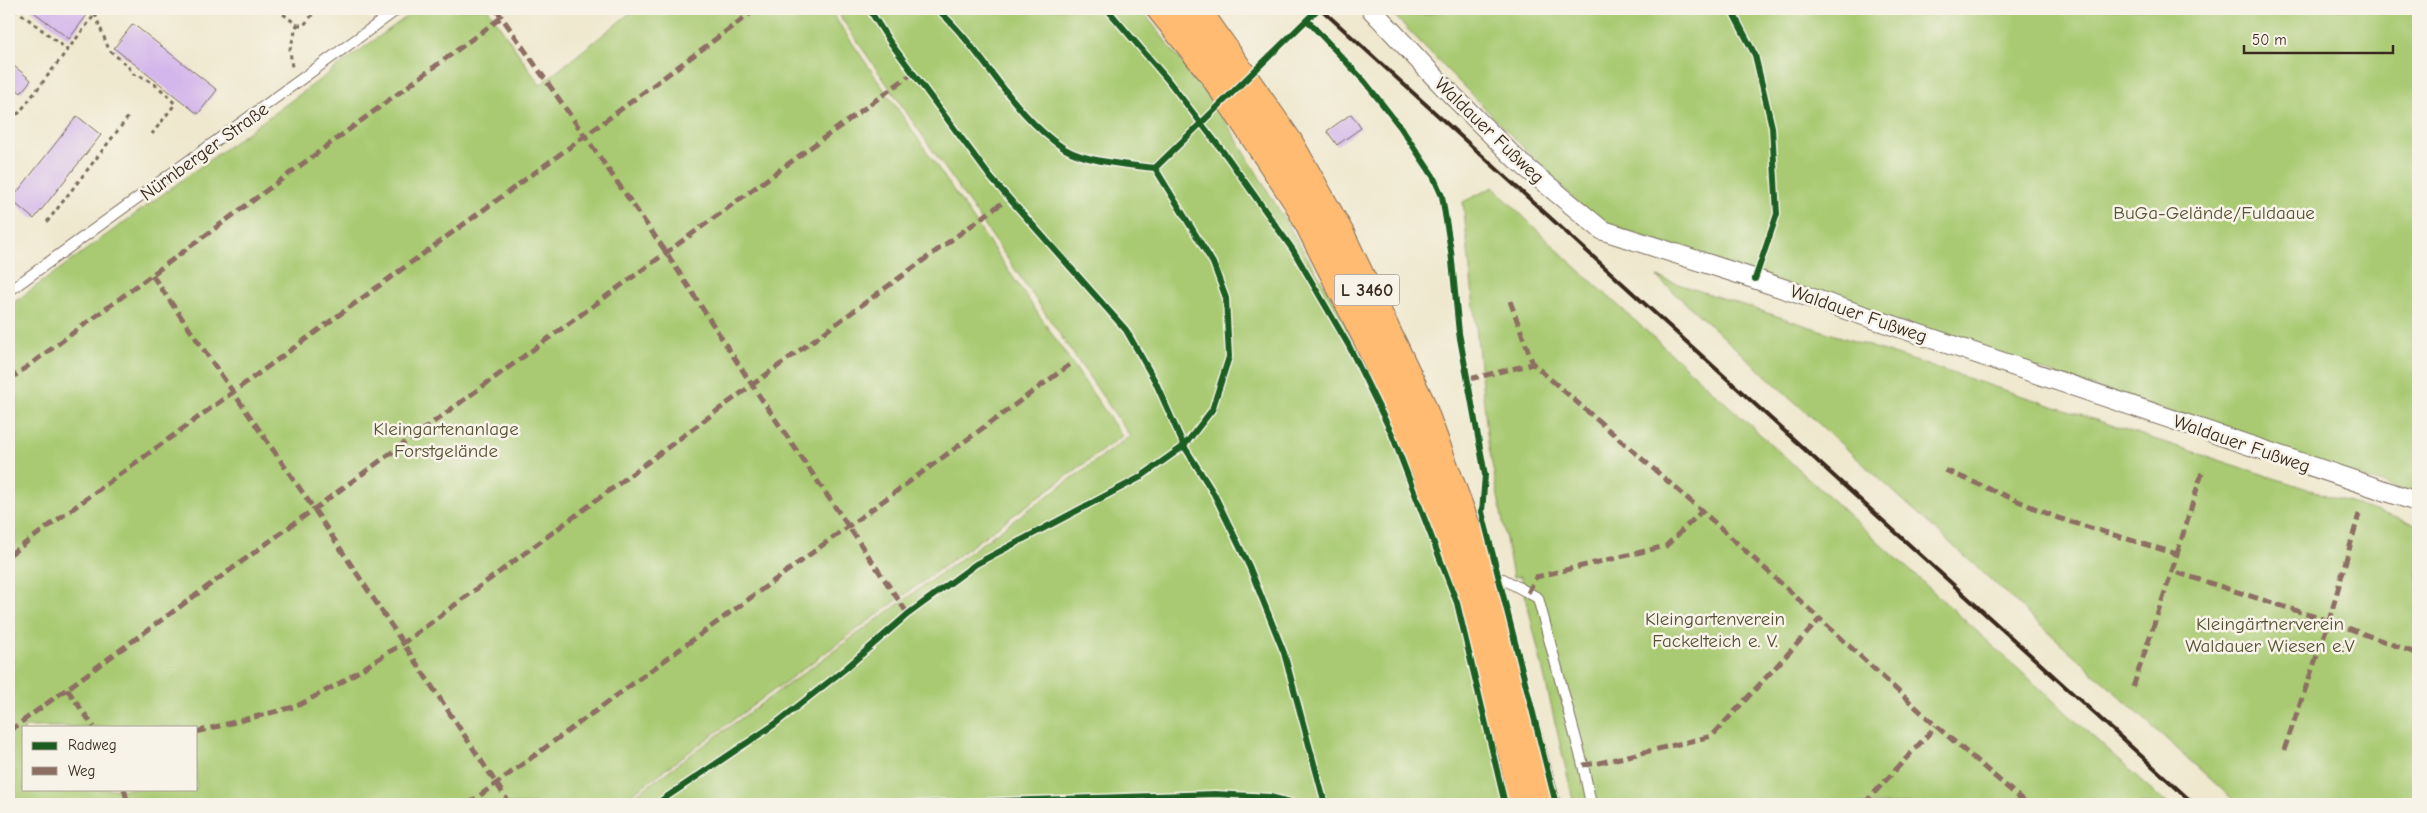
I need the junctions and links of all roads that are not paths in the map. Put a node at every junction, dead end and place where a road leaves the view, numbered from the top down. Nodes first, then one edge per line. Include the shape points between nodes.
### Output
1 (398, 9) edge
2 (1161, 9) edge
3 (1196, 9) edge
4 (1371, 9) edge
5 (9, 292) edge
6 (2418, 502) edge
7 (1486, 580) junction
8 (1523, 804) edge
9 (1546, 804) edge
10 (1591, 804) edge

1 - 5 lane, Nürnberger Straße
2 - 8 main road, L 3460 via 1212,72 1298,202 1368,340 1425,468 1468,593 1514,758
3 - 7 main road, L 3460 via 1289,143 1340,234 1420,402
4 - 6 street, Waldauer Fußweg via 1517,160 1602,230
7 - 9 main road, L 3460
7 - 10 lane via 1503,579 1538,598

